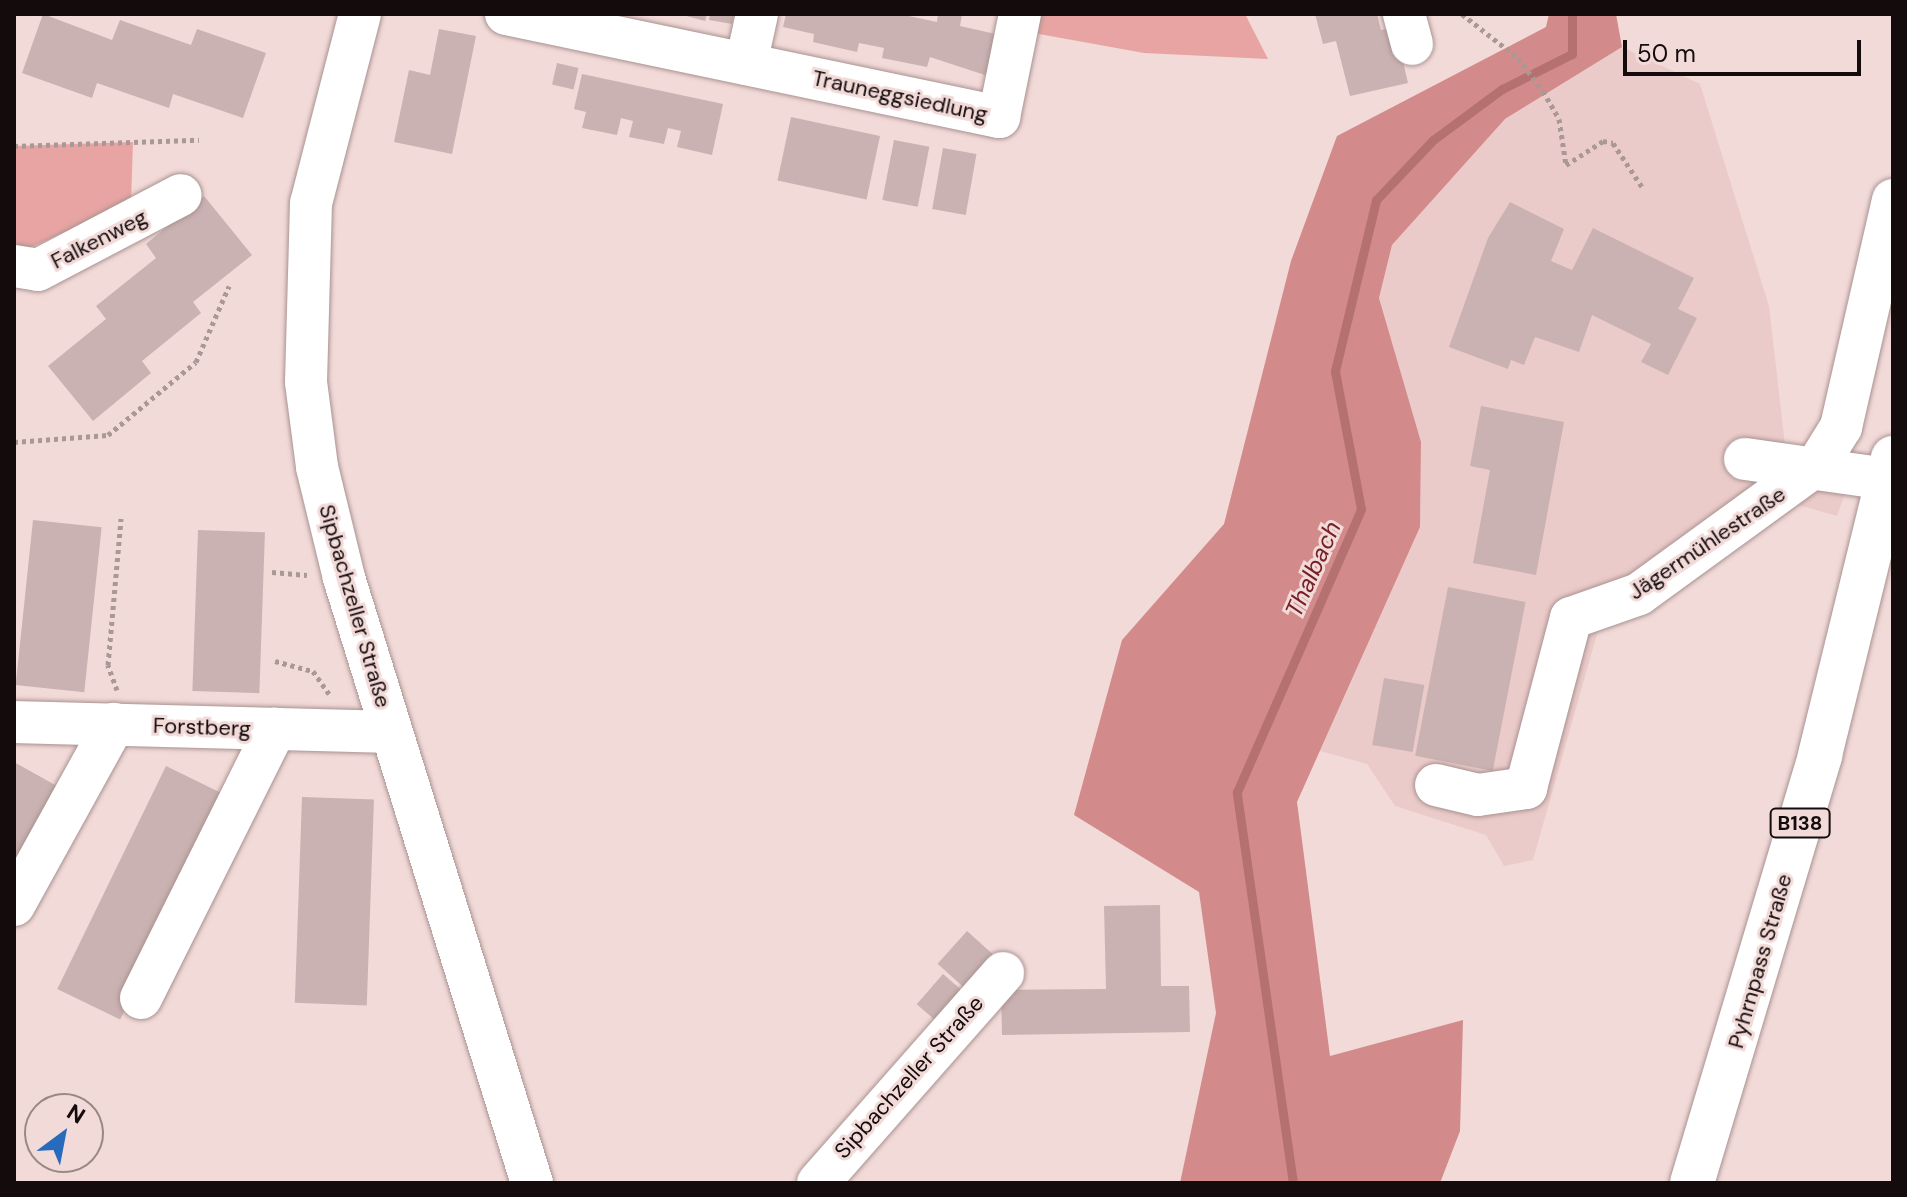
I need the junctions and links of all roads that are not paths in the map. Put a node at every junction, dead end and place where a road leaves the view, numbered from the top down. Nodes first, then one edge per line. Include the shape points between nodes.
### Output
1 (360, 14) edge
2 (506, 14) edge
3 (757, 14) edge
4 (1020, 14) edge
5 (746, 64) junction
6 (181, 195) dead end
7 (1893, 200) edge
8 (14, 266) edge
9 (1745, 459) dead end
10 (1818, 464) junction
11 (1891, 468) edge
12 (14, 722) edge
13 (121, 725) junction
14 (275, 729) junction
15 (391, 732) junction
16 (1436, 785) dead end
17 (14, 905) edge
18 (1003, 973) dead end
19 (141, 998) dead end
20 (532, 1183) edge
21 (818, 1183) edge
22 (1692, 1183) edge

1 - 15 street, Sipbachzeller Straße via 311,203 306,382 341,565
2 - 5 street, Trauneggsiedlung
3 - 5 street
4 - 5 street, Trauneggsiedlung via 999,117
6 - 8 street, Falkenweg via 38,270
7 - 10 street, Jägermühlestraße via 1841,427
9 - 10 street, Jägermühlestraße
10 - 11 street, Jägermühlestraße
10 - 16 street, Jägermühlestraße via 1639,594 1571,618 1526,788 1478,795
11 - 22 main road, Pyhrnpass Straße / B138 via 1820,755
12 - 13 street, Forstberg
13 - 14 street, Forstberg
13 - 17 street
14 - 15 street, Forstberg
14 - 19 street
15 - 20 street, Sipbachzeller Straße
18 - 21 street, Sipbachzeller Straße

